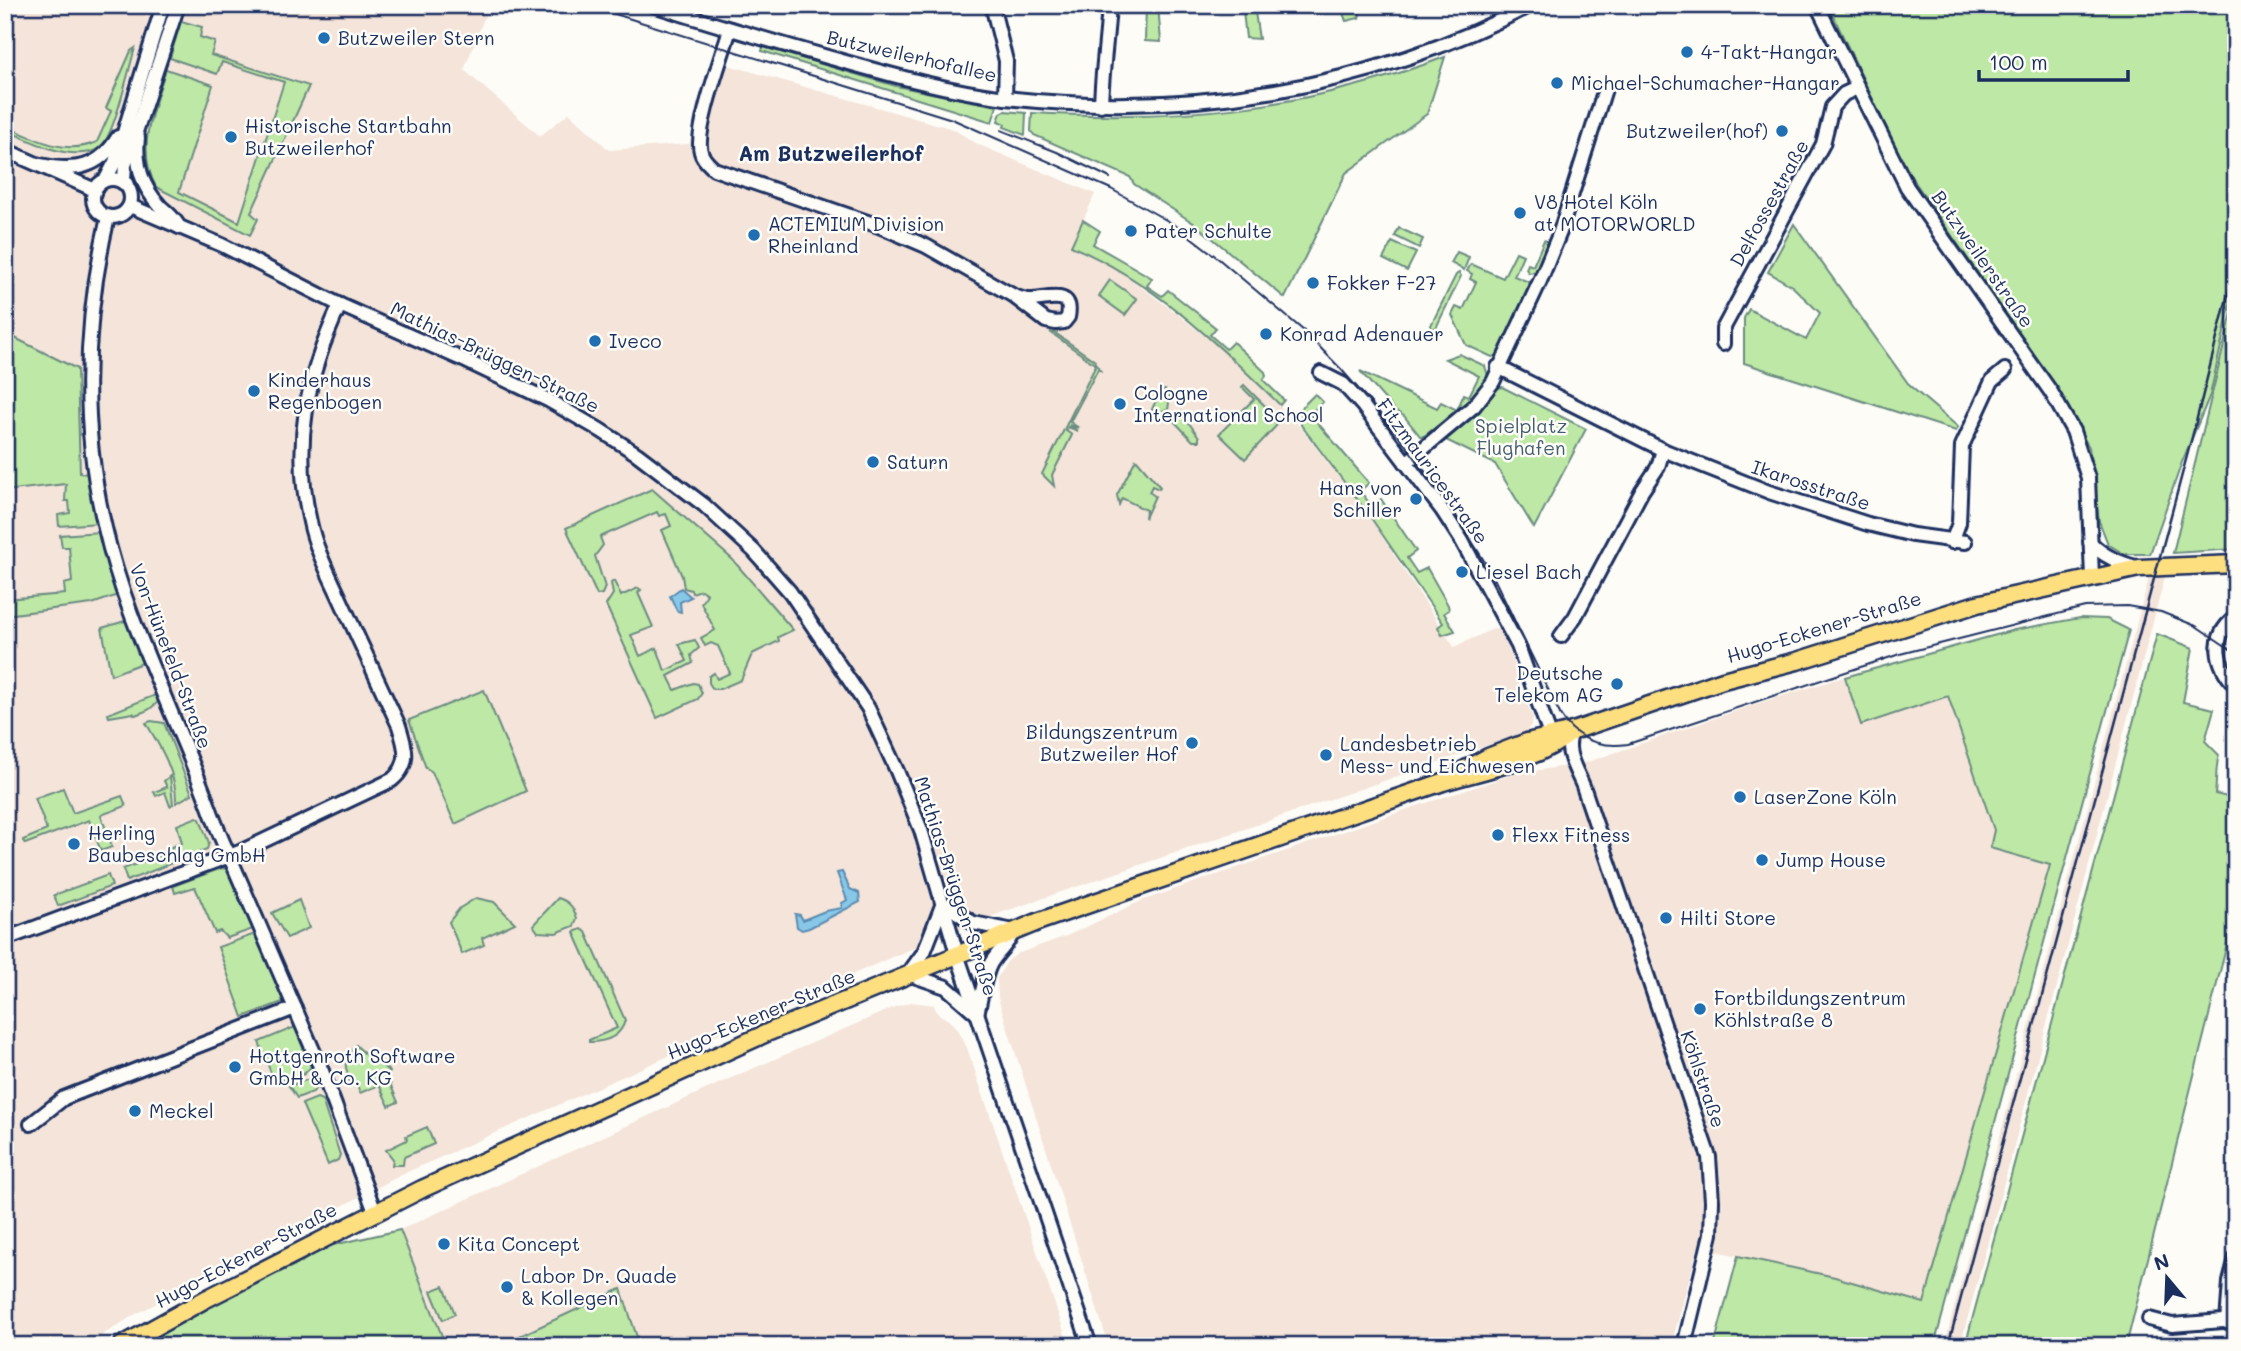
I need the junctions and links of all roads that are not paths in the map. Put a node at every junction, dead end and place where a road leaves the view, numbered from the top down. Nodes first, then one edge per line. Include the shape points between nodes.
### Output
1 (163, 5) edge
2 (178, 5) edge
3 (653, 5) edge
4 (992, 5) edge
5 (1109, 5) edge
6 (1531, 5) edge
7 (1817, 5) edge
8 (730, 29) junction
9 (1857, 88) junction
10 (1605, 89) dead end
11 (1005, 98) junction
12 (132, 105) junction
13 (1101, 105) junction
14 (140, 121) junction
15 (5, 150) edge
16 (40, 165) junction
17 (106, 179) junction
18 (127, 185) junction
19 (95, 190) junction
20 (130, 206) junction
21 (108, 217) junction
22 (179, 227) junction
23 (1012, 295) dead end
24 (340, 304) junction
25 (1723, 344) dead end
26 (1498, 367) junction
27 (2005, 370) dead end
28 (1321, 373) dead end
29 (1661, 454) junction
30 (1406, 463) junction
31 (2091, 541) junction
32 (2236, 564) edge
33 (2139, 568) junction
34 (2092, 577) junction
35 (2236, 617) edge
36 (1561, 636) dead end
37 (2236, 686) edge
38 (1548, 742) junction
39 (229, 855) junction
40 (943, 903) junction
41 (1014, 931) junction
42 (5, 939) edge
43 (957, 954) junction
44 (908, 974) junction
45 (295, 1008) junction
46 (977, 1014) junction
47 (31, 1124) dead end
48 (375, 1212) junction
49 (2236, 1258) edge
50 (2149, 1319) dead end
51 (2231, 1321) edge
52 (121, 1346) edge
53 (1090, 1346) edge
54 (1684, 1346) edge

1 - 12 street
2 - 14 street
3 - 8 street, Butzweilerhofallee
4 - 11 street via 1006,61
5 - 13 street
6 - 13 street, Butzweilerhofallee via 1441,46 1320,83 1190,103
7 - 9 street, Butzweilerstraße
8 - 11 street, Butzweilerhofallee via 915,81
8 - 23 street via 700,131 700,150 714,169 879,226 926,246
9 - 25 street, Delfossestraße via 1832,107 1824,144 1723,329
9 - 31 street, Butzweilerstraße via 1907,187 2073,430 2088,478
10 - 26 street via 1560,232
11 - 13 street, Butzweilerhofallee
12 - 16 street via 117,139 100,160 75,167
12 - 17 street
14 - 18 street via 125,165
14 - 22 street via 140,174 153,198
15 - 16 street
16 - 19 street
17 - 18 street
17 - 19 street
18 - 20 street
19 - 21 street via 94,206
20 - 21 street via 119,216
20 - 22 street, Mathias-Brüggen-Straße
21 - 39 street, Von-Hünefeld-Straße via 87,356 93,461 104,527 127,603
22 - 24 street, Mathias-Brüggen-Straße
24 - 39 street via 309,387 303,421 304,492 320,555 399,726 407,756 392,780
24 - 40 street, Mathias-Brüggen-Straße via 548,400 600,430 661,471 754,551 790,592 868,708 921,830
26 - 29 street, Ikarosstraße
26 - 30 street via 1493,382 1474,406
27 - 29 street, Ikarosstraße via 1992,381 1962,446 1959,542 1868,524
28 - 30 street, Fitzmauricestraße via 1343,384
29 - 36 street via 1645,471 1642,491
30 - 38 street, Fitzmauricestraße via 1442,510 1489,588 1518,646
31 - 33 street via 2098,551
31 - 34 street, Butzweilerstraße
32 - 33 main road
33 - 34 main road
34 - 38 main road, Hugo-Eckener-Straße via 1956,610 1722,680
35 - 37 street via 2221,635 2218,651 2221,668
38 - 41 main road, Hugo-Eckener-Straße via 1474,764 1443,782
38 - 54 street, Köhlstraße via 1583,786 1709,1157 1711,1234
39 - 42 street
39 - 45 street, Von-Hünefeld-Straße
40 - 41 street via 973,923
40 - 43 street, Mathias-Brüggen-Straße
40 - 44 street via 924,952
41 - 43 main road, Hugo-Eckener-Straße
41 - 46 street via 988,970
43 - 44 main road, Hugo-Eckener-Straße
43 - 46 street, Mathias-Brüggen-Straße
44 - 46 street via 946,987
44 - 48 main road, Hugo-Eckener-Straße via 736,1046
45 - 47 street via 64,1098
45 - 48 street, Von-Hünefeld-Straße
46 - 53 street, Mathias-Brüggen-Straße
48 - 52 main road, Hugo-Eckener-Straße
49 - 51 street via 2230,1282
50 - 51 street via 2172,1325

